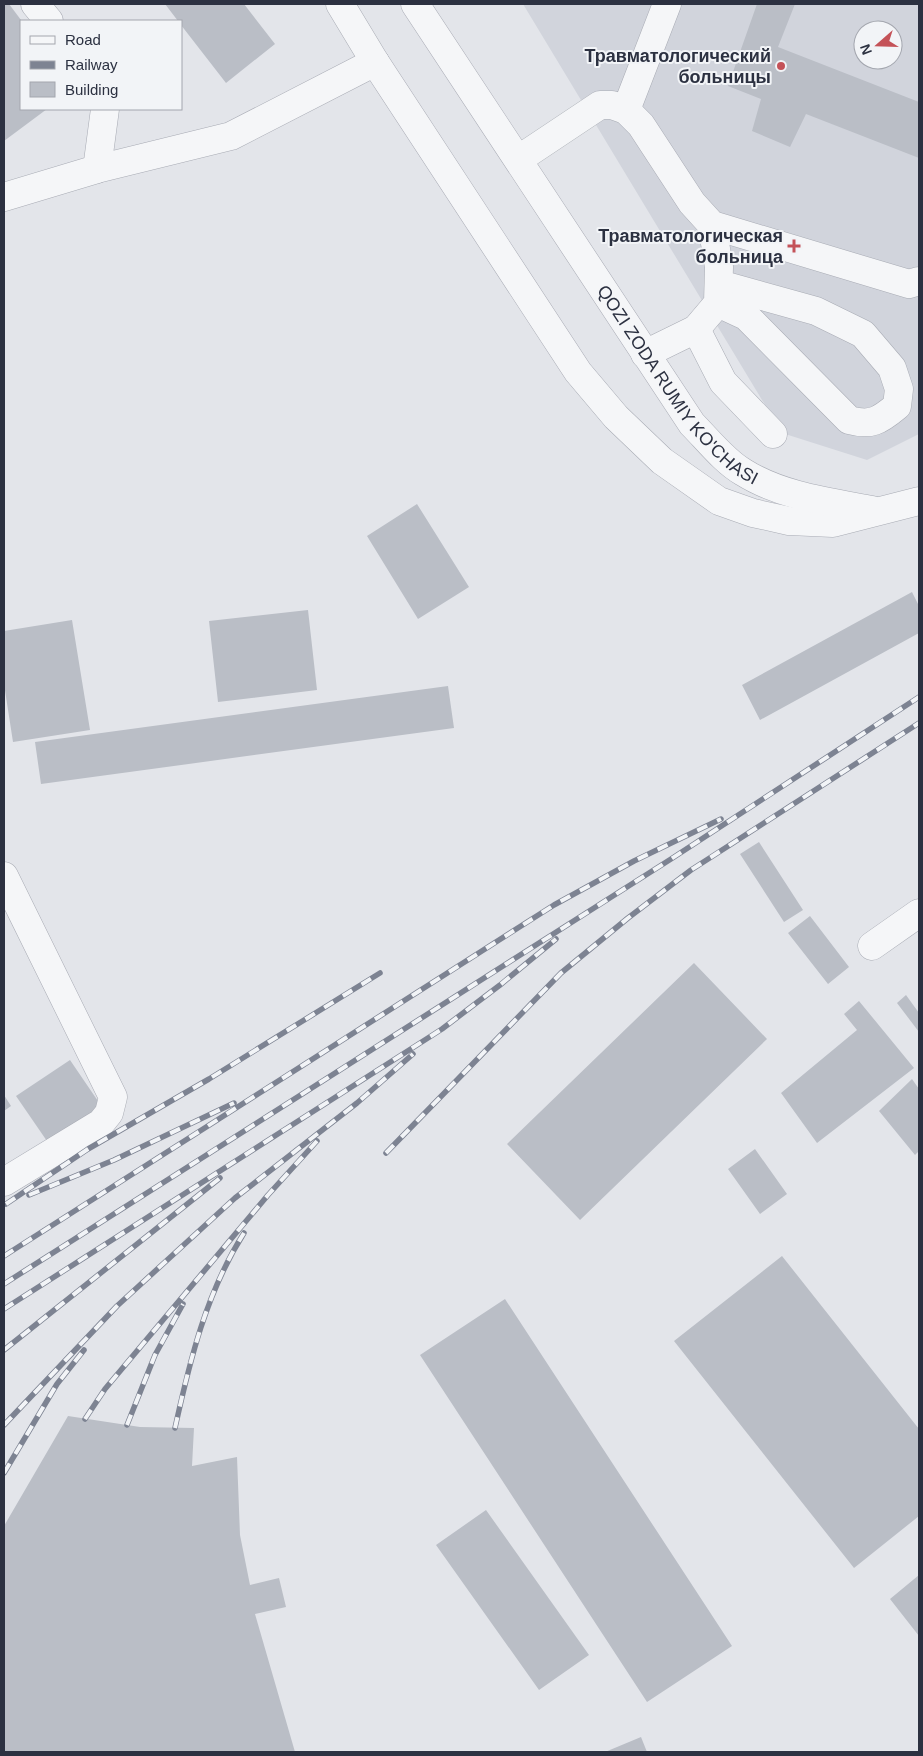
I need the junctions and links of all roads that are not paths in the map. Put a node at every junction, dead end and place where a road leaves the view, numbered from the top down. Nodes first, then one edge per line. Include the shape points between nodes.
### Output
1 (35, 4) edge
2 (340, 4) edge
3 (416, 4) edge
4 (667, 4) edge
5 (48, 20) edge
6 (375, 62) junction
7 (105, 110) edge
8 (626, 110) junction
9 (519, 159) junction
10 (97, 168) junction
11 (8, 189) edge
12 (712, 225) junction
13 (919, 281) edge
14 (718, 293) junction
15 (696, 329) junction
16 (645, 354) junction
17 (773, 434) dead end
18 (919, 501) edge
19 (881, 512) junction
20 (4, 876) edge
21 (919, 913) edge
22 (872, 946) dead end
23 (4, 1182) edge

1 - 5 street
2 - 6 street
3 - 9 street, QOZI ZODA RUMIY KO'CHASI
4 - 8 street
6 - 10 street via 231,136
6 - 19 street via 578,372 616,417 662,461 719,501 753,513 789,521 833,523
7 - 10 street
8 - 9 street via 600,105
8 - 12 street via 641,125 692,203
9 - 16 street, QOZI ZODA RUMIY KO'CHASI
10 - 11 street
12 - 13 street via 909,284
12 - 14 street via 719,267
14 - 14 street via 746,316 849,420 864,424 884,417 897,406 900,389 892,368 863,334 816,312
14 - 15 street
15 - 16 street
15 - 17 street via 723,382
16 - 19 street, QOZI ZODA RUMIY KO'CHASI via 692,424 741,472 806,498
18 - 19 street
20 - 23 street via 113,1097 109,1113 101,1123
21 - 22 street

